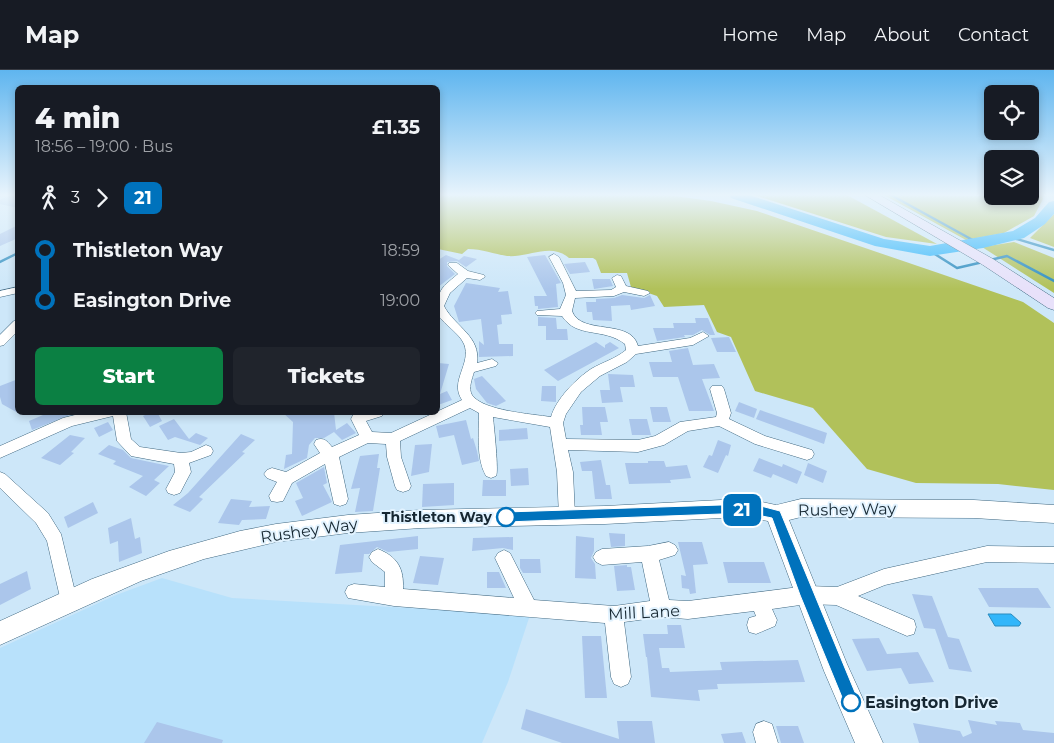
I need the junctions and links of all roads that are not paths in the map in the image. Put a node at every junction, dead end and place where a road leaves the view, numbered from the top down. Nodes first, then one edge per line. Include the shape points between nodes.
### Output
1 (927, 226) edge
2 (554, 257) dead end
3 (454, 265) dead end
4 (465, 274) junction
5 (480, 277) dead end
6 (441, 290) edge
7 (15, 291) edge
8 (644, 293) dead end
9 (0, 294) edge
10 (572, 295) junction
11 (1054, 305) edge
12 (440, 311) edge
13 (565, 312) junction
14 (541, 313) dead end
15 (15, 327) edge
16 (703, 336) dead end
17 (0, 342) edge
18 (632, 351) junction
19 (492, 363) dead end
20 (467, 370) junction
21 (716, 389) dead end
22 (470, 402) junction
23 (486, 411) junction
24 (97, 415) edge
25 (120, 415) edge
26 (368, 415) edge
27 (721, 421) junction
28 (556, 423) junction
29 (367, 437) junction
30 (393, 438) junction
31 (320, 444) dead end
32 (560, 444) junction
33 (206, 451) dead end
34 (0, 452) edge
35 (807, 454) dead end
36 (331, 456) junction
37 (181, 460) junction
38 (491, 472) dead end
39 (272, 474) dead end
40 (0, 478) edge
41 (287, 479) junction
42 (403, 486) dead end
43 (174, 489) dead end
44 (276, 496) dead end
45 (340, 499) dead end
46 (776, 514) junction
47 (1054, 514) edge
48 (567, 516) junction
49 (670, 550) dead end
50 (648, 554) junction
51 (1054, 555) edge
52 (378, 557) dead end
53 (504, 558) dead end
54 (602, 558) dead end
55 (354, 592) dead end
56 (807, 595) junction
57 (837, 596) junction
58 (394, 597) junction
59 (68, 600) junction
60 (759, 602) junction
61 (528, 607) junction
62 (661, 608) junction
63 (614, 615) junction
64 (756, 626) dead end
65 (907, 627) dead end
66 (0, 633) edge
67 (621, 677) dead end
68 (869, 743) edge

1 - 11 main road
2 - 10 street
3 - 4 street
4 - 5 street
4 - 6 street
7 - 9 street
8 - 10 street via 620,283 614,293
10 - 13 street via 566,302
12 - 20 street via 461,331 470,346 473,356
13 - 14 street
13 - 18 street via 567,318 578,326 608,330 625,338 631,343
15 - 17 street
16 - 18 street via 693,341
18 - 28 street via 576,389
19 - 20 street
20 - 22 street via 464,384
21 - 27 street via 724,413
22 - 23 street
22 - 30 street
23 - 28 street
23 - 38 street
24 - 34 street via 68,422
25 - 37 street via 124,441 136,452
26 - 29 street via 358,419
27 - 32 street via 685,426 659,441 638,446
27 - 35 street via 760,440
28 - 32 street
29 - 30 street
29 - 36 street
30 - 42 street via 394,457
31 - 36 street
32 - 48 street
33 - 37 street
36 - 41 street
36 - 45 street
37 - 43 street via 183,472
39 - 41 street
40 - 59 street via 42,518 55,539
41 - 44 street
46 - 47 street, Rushey Way via 809,508 974,508
46 - 48 street, Rushey Way via 721,509
46 - 56 street
48 - 59 street, Rushey Way via 373,522 275,533 178,557
49 - 50 street
50 - 54 street
50 - 62 street
51 - 57 street, Mill Lane via 987,554 884,577
52 - 58 street via 388,561 395,570
53 - 61 street
55 - 58 street, Mill Lane
56 - 57 street, Mill Lane
56 - 60 street, Mill Lane
56 - 68 street
57 - 65 street, Mill Lane
58 - 61 street, Mill Lane
59 - 66 street, Rushey Way
60 - 62 street, Mill Lane via 688,610
60 - 64 street via 768,620
61 - 63 street, Mill Lane
62 - 63 street, Mill Lane
63 - 67 street

